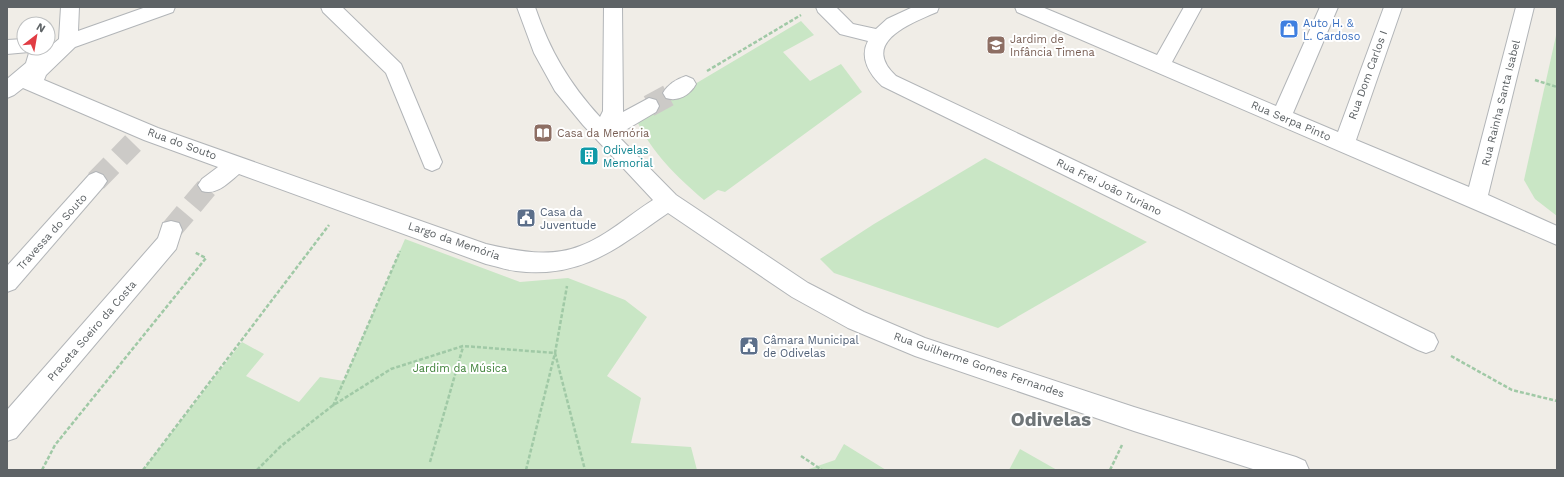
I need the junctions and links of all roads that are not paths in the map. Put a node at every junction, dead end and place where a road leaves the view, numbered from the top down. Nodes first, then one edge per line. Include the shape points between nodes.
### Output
1 (70, 7) edge
2 (166, 7) edge
3 (330, 7) edge
4 (526, 7) edge
5 (613, 7) edge
6 (825, 7) edge
7 (930, 7) edge
8 (1024, 7) edge
9 (1193, 7) edge
10 (1329, 7) edge
11 (1393, 7) edge
12 (1525, 7) edge
13 (880, 37) junction
14 (68, 42) junction
15 (56, 43) edge
16 (38, 56) edge
17 (1161, 65) junction
18 (20, 84) edge
19 (649, 106) tunnel mouth
20 (1282, 116) junction
21 (603, 133) junction
22 (151, 134) junction
23 (133, 143) tunnel mouth
24 (1344, 143) junction
25 (432, 162) dead end
26 (237, 164) junction
27 (96, 181) tunnel mouth
28 (209, 185) tunnel mouth
29 (668, 200) junction
30 (1476, 200) junction
31 (346, 203) joint
32 (169, 236) tunnel mouth
33 (1557, 236) edge
34 (7, 282) edge
35 (1426, 342) road end
36 (7, 429) edge
37 (1296, 470) edge

1 - 14 street
2 - 14 street
3 - 25 street via 394,69
4 - 21 street, Rua Guilherme Gomes Fernandes via 532,27 552,68 568,94
5 - 21 street via 613,111
6 - 13 street via 847,29
7 - 13 street via 894,24
8 - 17 street, Rua Serpa Pinto
9 - 17 street
10 - 20 street
11 - 24 street, Rua Dom Carlos I
12 - 30 street, Rua Rainha Santa Isabel
13 - 35 street, Rua Frei João Turiano via 874,51 878,70 897,85
14 - 15 street
14 - 18 street via 37,72
16 - 18 street via 35,67
17 - 20 street, Rua Serpa Pinto
18 - 22 street, Rua do Souto
19 - 21 street
20 - 24 street, Rua Serpa Pinto
21 - 29 street, Rua Guilherme Gomes Fernandes
22 - 23 street
22 - 26 street, Rua do Souto
24 - 30 street, Rua Serpa Pinto
26 - 28 street
26 - 31 street, Rua do Souto
27 - 34 street, Travessa do Souto
29 - 31 street, Largo da Memória via 624,232 588,253 542,262 516,262 486,254
29 - 37 street, Rua Guilherme Gomes Fernandes via 800,290 863,323 923,348
30 - 33 street, Rua Serpa Pinto
32 - 36 street, Praceta Soeiro da Costa

